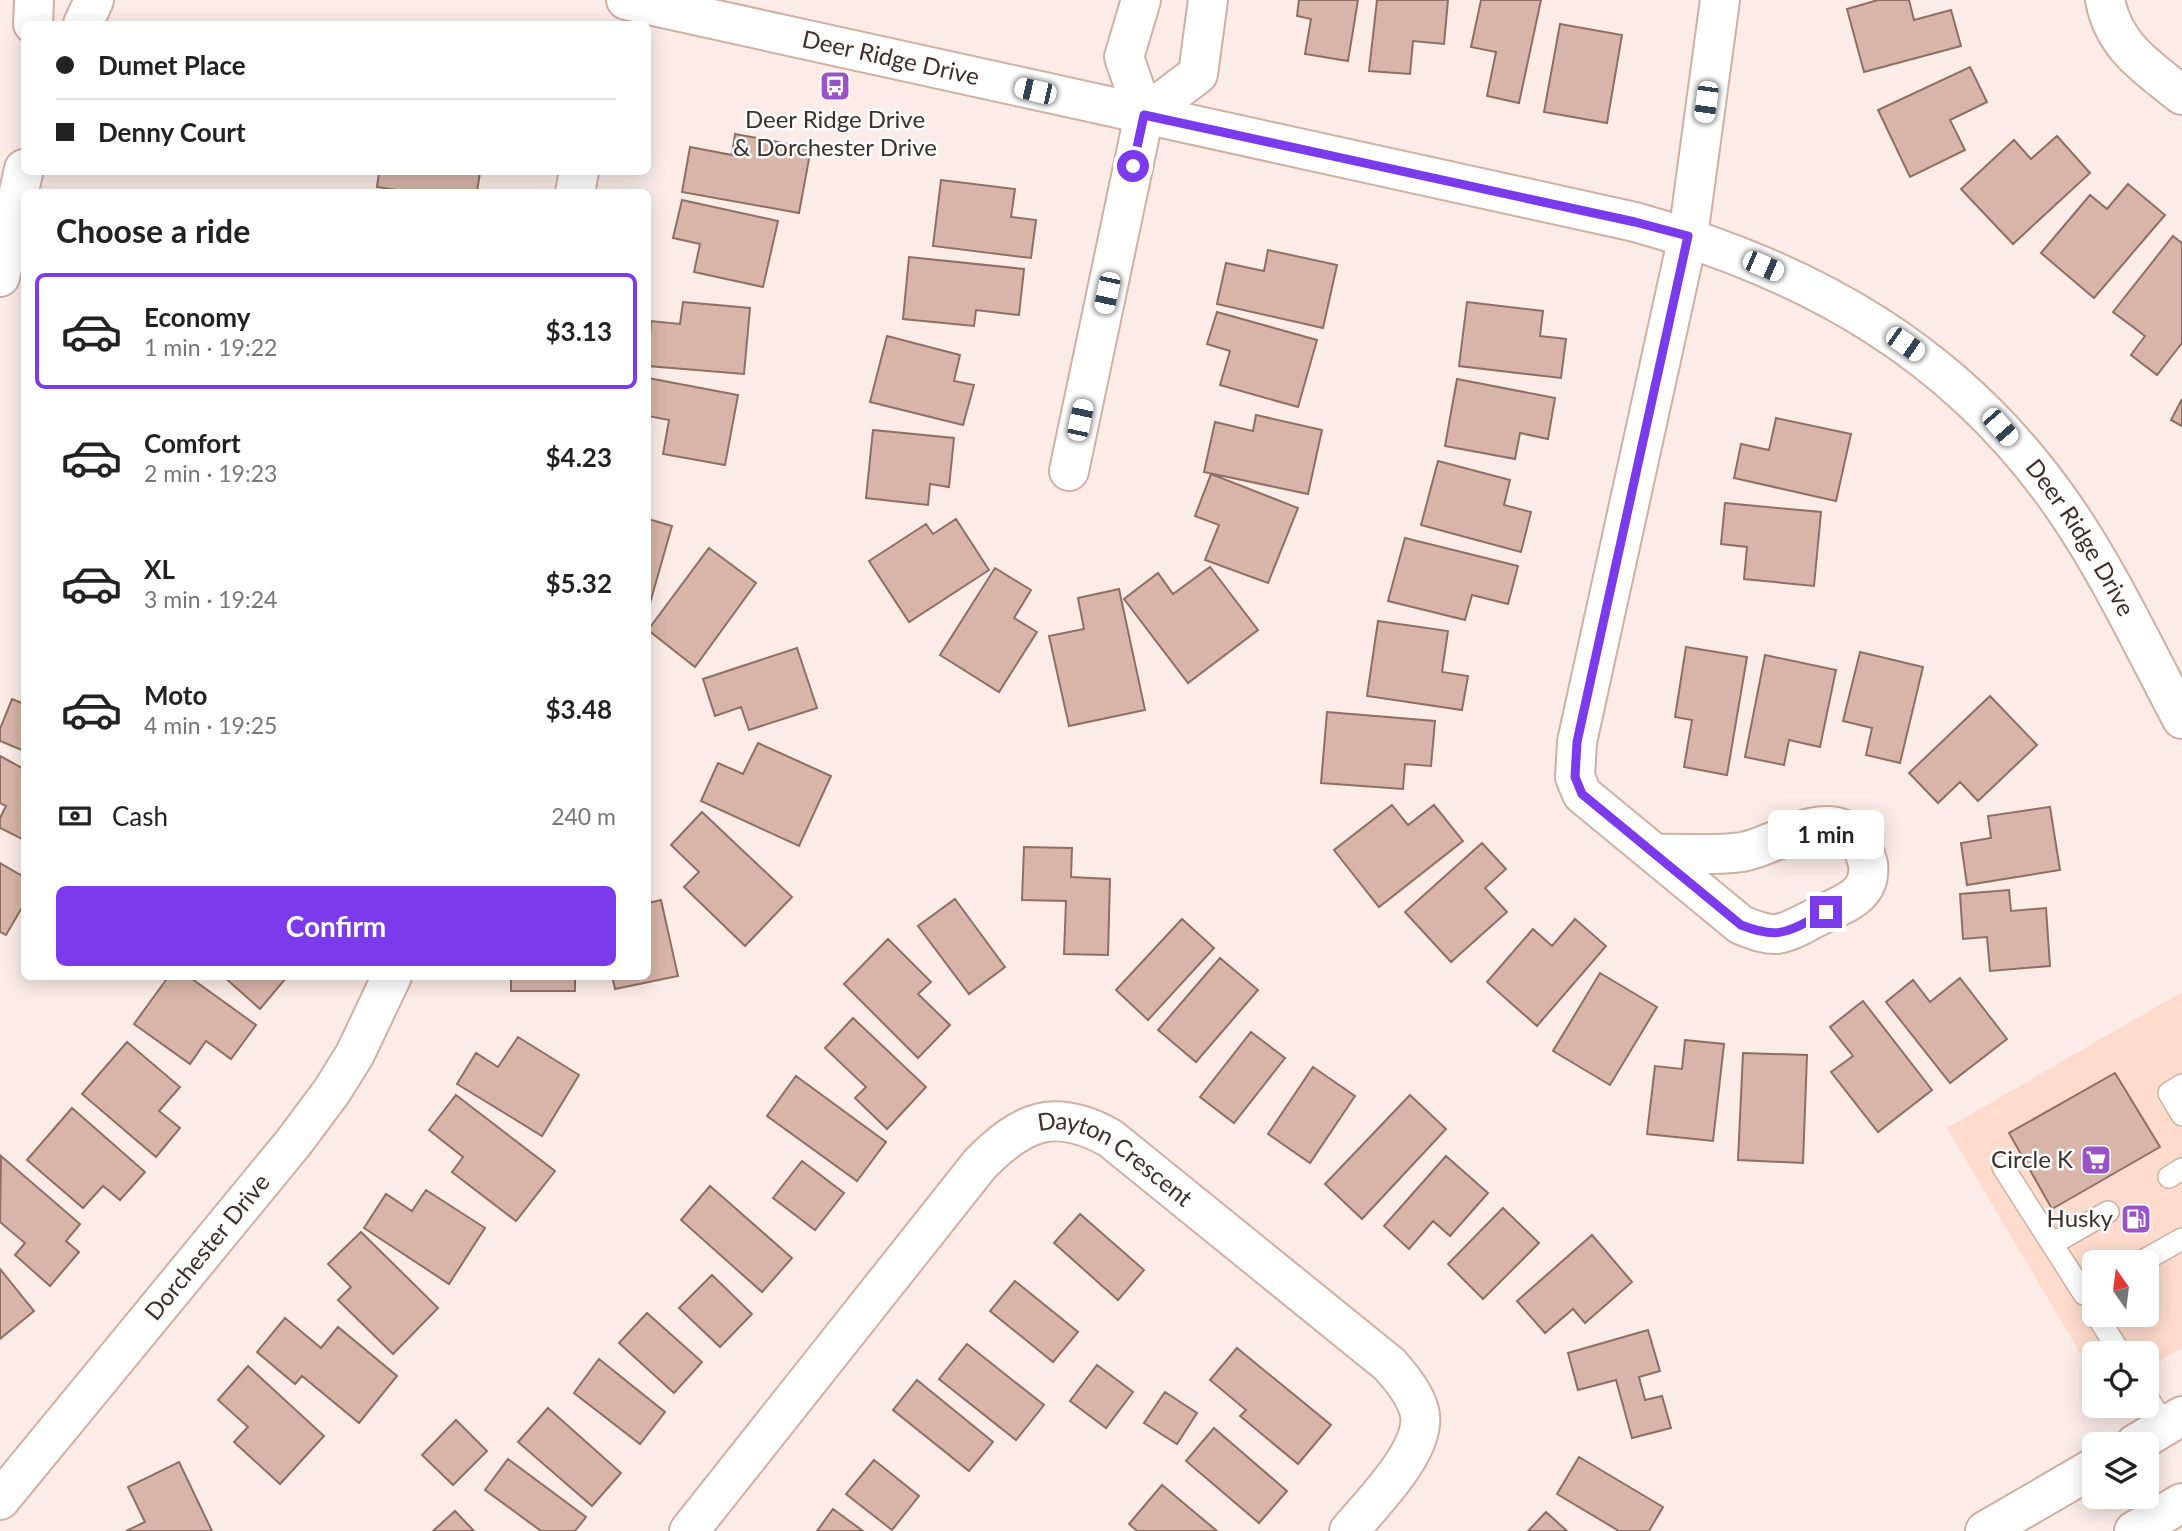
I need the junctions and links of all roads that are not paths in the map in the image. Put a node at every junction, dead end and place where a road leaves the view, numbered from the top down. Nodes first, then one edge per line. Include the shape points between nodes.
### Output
1 (34, 0) edge
2 (94, 0) edge
3 (617, 0) edge
4 (626, 0) edge
5 (1141, 0) edge
6 (1208, 0) edge
7 (1720, 0) edge
8 (2105, 0) edge
9 (33, 21) edge
10 (84, 21) edge
11 (612, 21) edge
12 (2182, 95) edge
13 (1144, 115) junction
14 (23, 175) edge
15 (1688, 236) junction
16 (0, 276) edge
17 (1069, 471) dead end
18 (2182, 719) edge
19 (1656, 854) junction
20 (390, 980) edge
21 (2182, 1085) edge
22 (2182, 1115) edge
23 (2003, 1167) dead end
24 (2108, 1212) dead end
25 (2182, 1239) edge
26 (2052, 1244) junction
27 (2160, 1251) edge
28 (2082, 1288) edge
29 (2082, 1475) edge
30 (0, 1500) edge
31 (2182, 1503) edge
32 (689, 1531) edge
33 (1349, 1531) edge
34 (1985, 1531) edge
35 (2134, 1531) edge

1 - 9 street
2 - 10 street
3 - 11 street
4 - 13 street, Deer Ridge Drive
5 - 13 street via 1124,57
6 - 13 street via 1198,74
7 - 15 street
8 - 12 street via 2120,40
13 - 15 street, Deer Ridge Drive
13 - 17 street
14 - 16 street
15 - 18 street, Deer Ridge Drive via 1840,303 1925,358 1968,395 2031,463 2064,507
15 - 19 street via 1575,762 1582,794
19 - 19 street via 1741,925 1759,932 1790,930 1860,894 1867,884 1867,857 1859,841 1833,826 1810,828 1740,852
20 - 30 street, Dorchester Drive via 332,1091
21 - 22 lane via 2169,1093
23 - 26 lane
24 - 26 lane
25 - 27 lane
26 - 28 lane
29 - 34 street
31 - 35 street
32 - 33 street, Dayton Crescent via 980,1164 1012,1136 1060,1120 1079,1123 1110,1138 1400,1376 1419,1411 1413,1450

